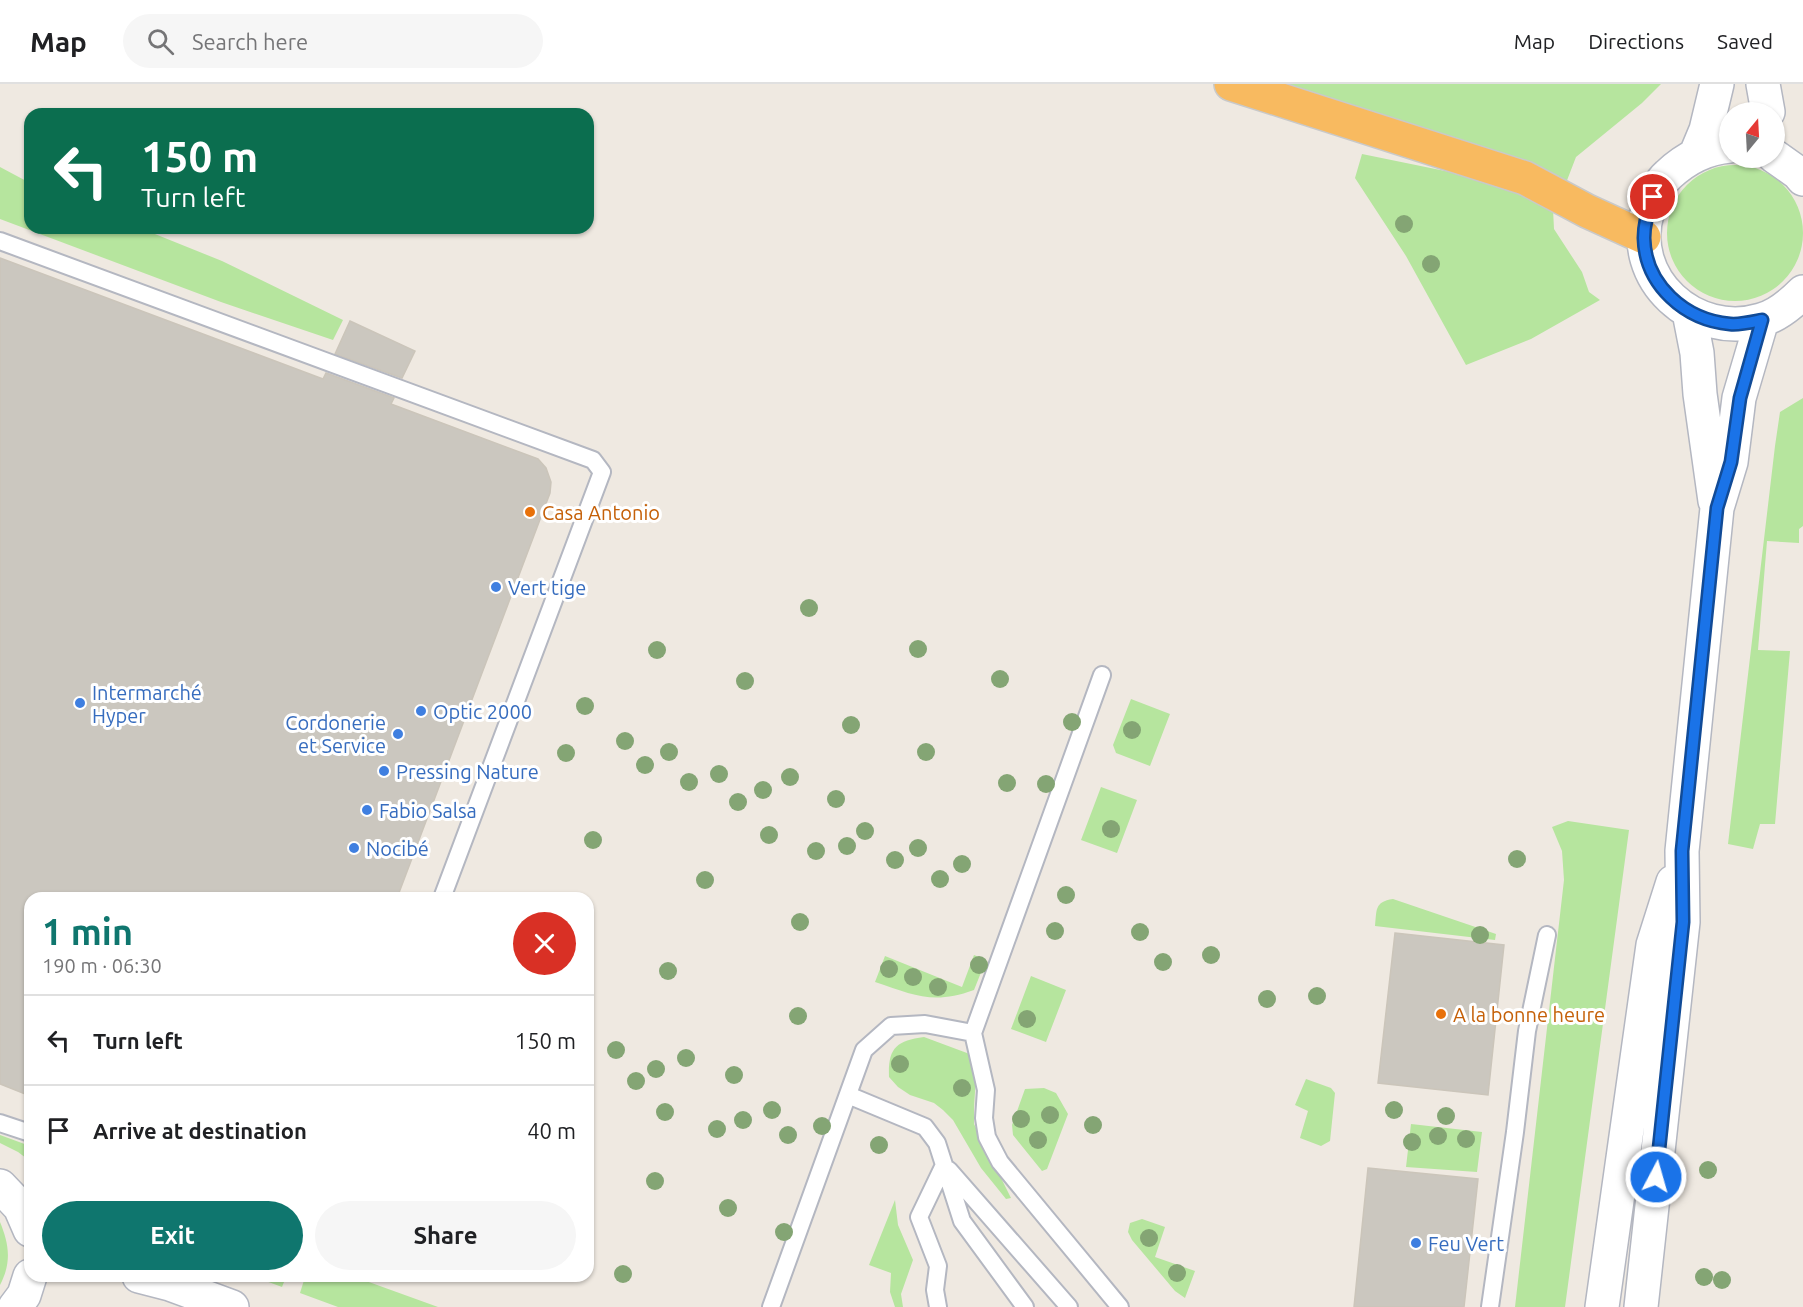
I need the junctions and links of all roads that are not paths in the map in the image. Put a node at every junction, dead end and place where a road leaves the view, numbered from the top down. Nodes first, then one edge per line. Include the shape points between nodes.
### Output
1 (1230, 84) edge
2 (1718, 84) edge
3 (1763, 84) edge
4 (1766, 102) edge
5 (1719, 147) edge
6 (1696, 154) junction
7 (1644, 237) junction
8 (0, 241) edge
9 (1788, 309) edge
10 (1689, 312) junction
11 (1717, 508) junction
12 (1102, 675) dead end
13 (1682, 851) junction
14 (444, 892) edge
15 (1547, 935) dead end
16 (973, 1033) junction
17 (848, 1095) junction
18 (0, 1123) edge
19 (24, 1131) edge
20 (944, 1165) junction
21 (0, 1186) edge
22 (24, 1216) edge
23 (28, 1282) edge
24 (162, 1282) edge
25 (15, 1307) edge
26 (232, 1307) edge
27 (771, 1307) edge
28 (938, 1307) edge
29 (1025, 1307) edge
30 (1069, 1307) edge
31 (1120, 1307) edge
32 (1490, 1307) edge
33 (1602, 1307) edge
34 (1641, 1307) edge

1 - 7 highway via 1525,178
2 - 6 main road
3 - 4 main road
5 - 6 main road
6 - 7 main road via 1664,179 1646,217
7 - 10 main road via 1657,280
8 - 14 lane via 593,460 602,472
9 - 10 main road via 1733,325
9 - 11 main road via 1740,398 1731,462
10 - 11 main road
11 - 13 main road
12 - 16 lane
13 - 33 main road via 1653,945
13 - 34 main road via 1683,922
15 - 32 lane via 1527,1031
16 - 17 lane via 925,1024 891,1026 864,1050
16 - 31 lane via 986,1090 987,1137 1000,1162
17 - 20 lane via 925,1127 937,1143
17 - 27 lane
18 - 19 lane
20 - 28 lane via 919,1217 938,1266
20 - 29 lane via 962,1221
20 - 30 lane
21 - 22 main road
23 - 25 main road
24 - 26 main road

